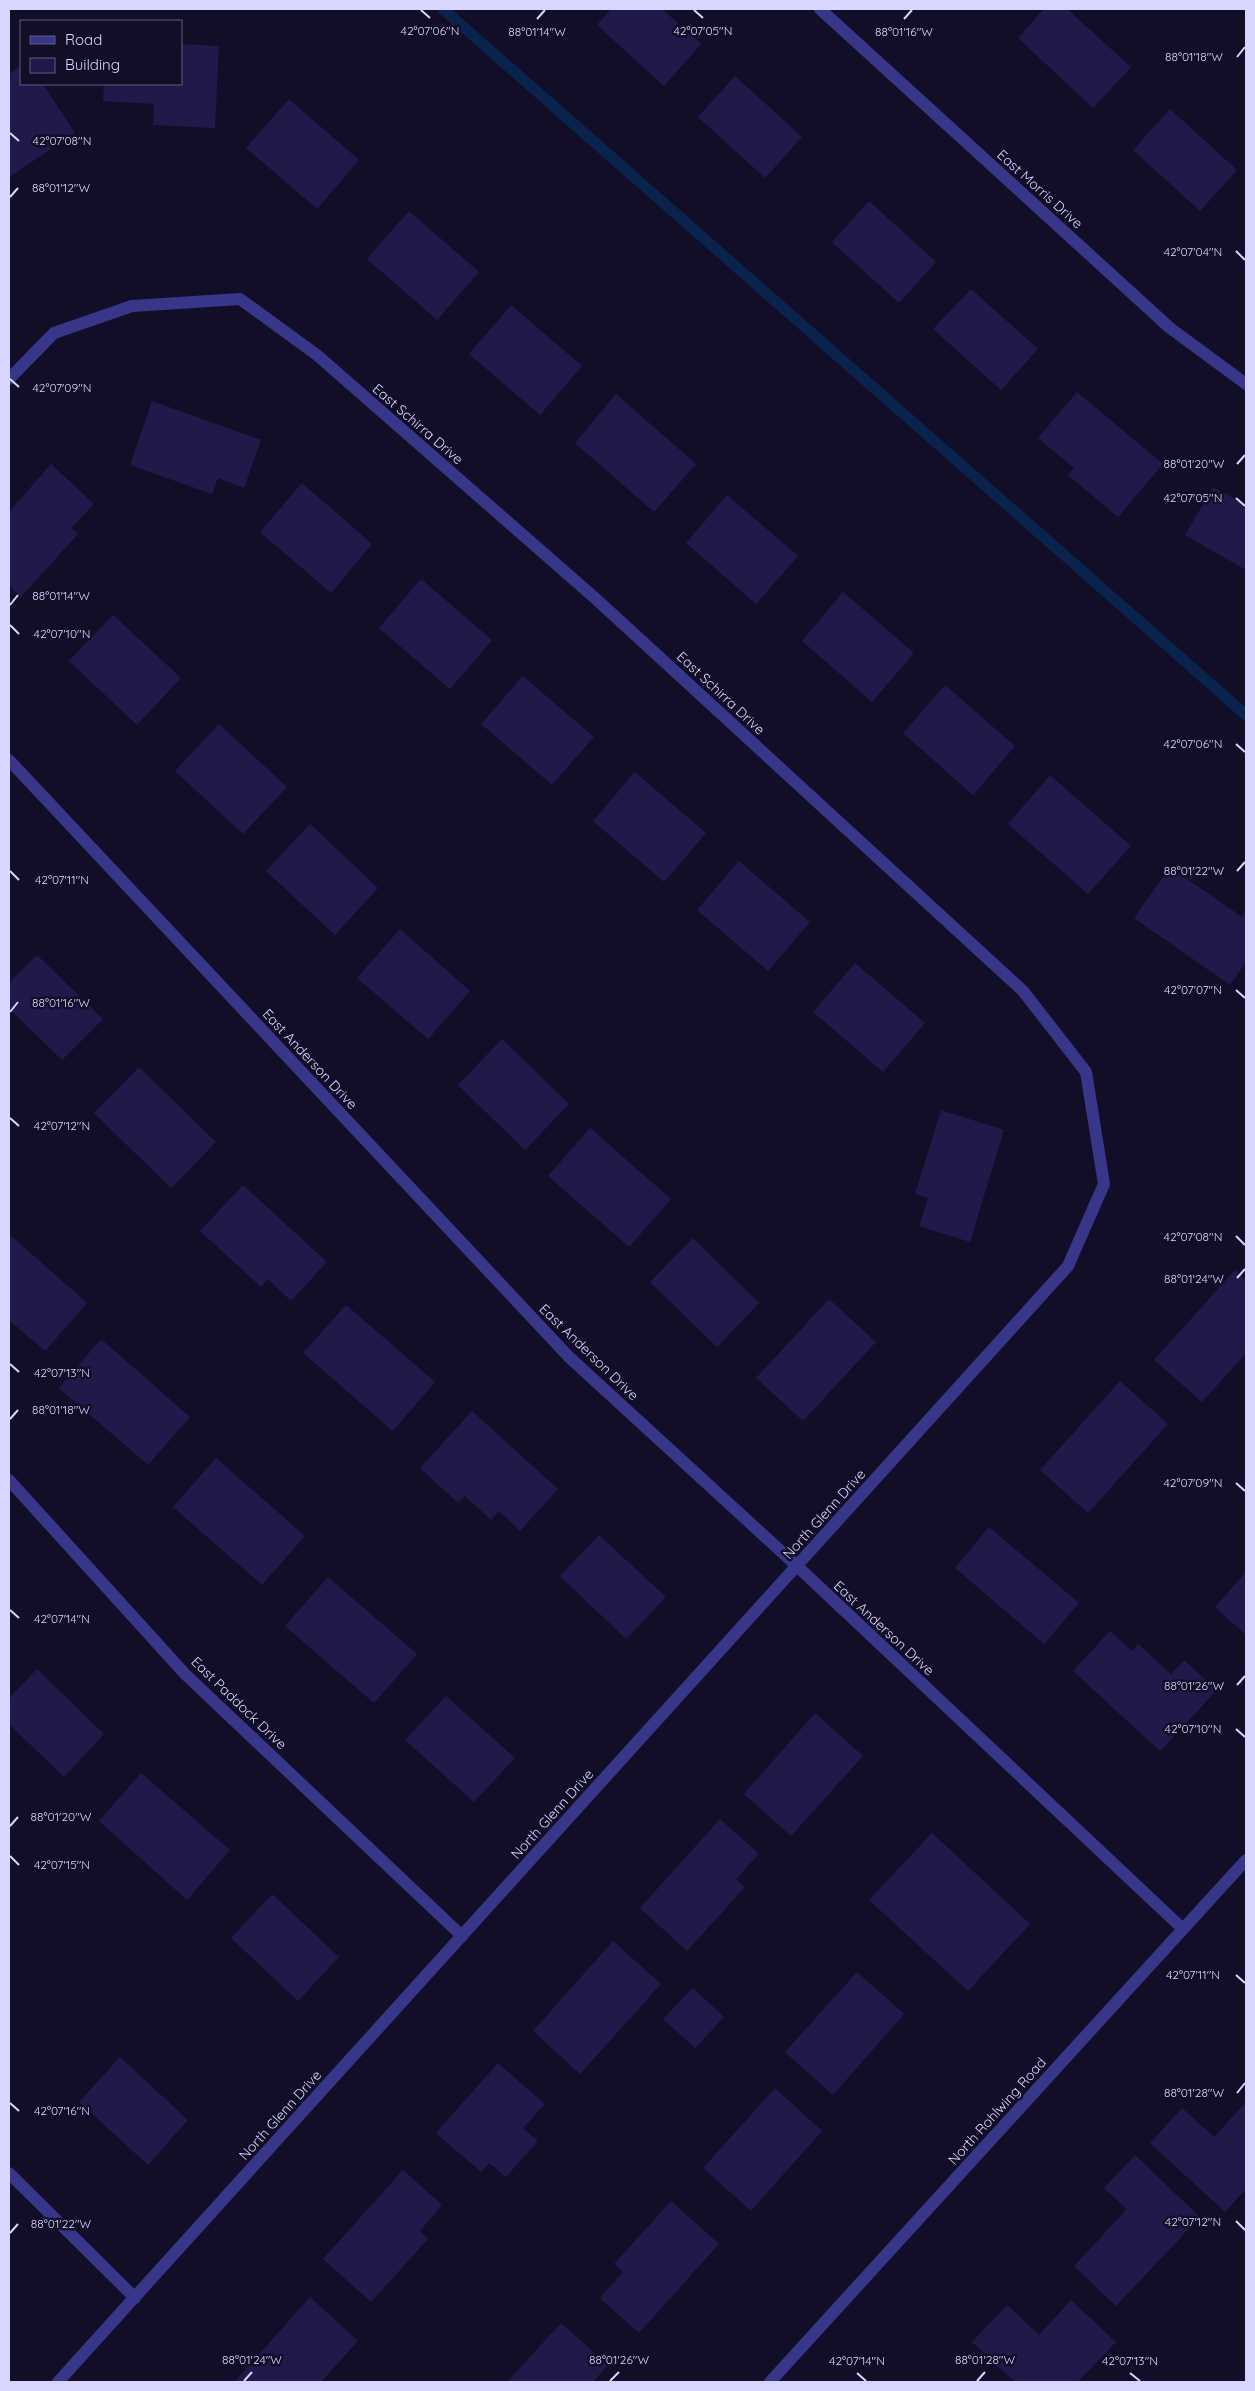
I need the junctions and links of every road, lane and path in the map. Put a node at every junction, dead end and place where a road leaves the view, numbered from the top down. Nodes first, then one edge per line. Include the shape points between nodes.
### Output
1 (820, 9) edge
2 (9, 379) edge
3 (1246, 384) edge
4 (9, 760) edge
5 (1068, 1266) joint
6 (9, 1480) edge
7 (797, 1566) junction
8 (1246, 1860) edge
9 (1183, 1929) junction
10 (462, 1936) junction
11 (9, 2173) edge
12 (135, 2298) junction
13 (58, 2382) edge
14 (770, 2382) edge

1 - 3 street, East Morris Drive via 1170,328
2 - 5 street, East Schirra Drive via 54,333 132,306 240,299 317,355 596,599 1023,992 1086,1072 1104,1184
4 - 7 street, East Anderson Drive via 569,1357
5 - 7 street, North Glenn Drive
6 - 10 street, East Paddock Drive via 186,1674
7 - 9 street, East Anderson Drive
7 - 10 street, North Glenn Drive
8 - 9 street, North Rohlwing Road
9 - 14 street, North Rohlwing Road
10 - 12 street, North Glenn Drive
11 - 12 street
12 - 13 street, North Glenn Drive

